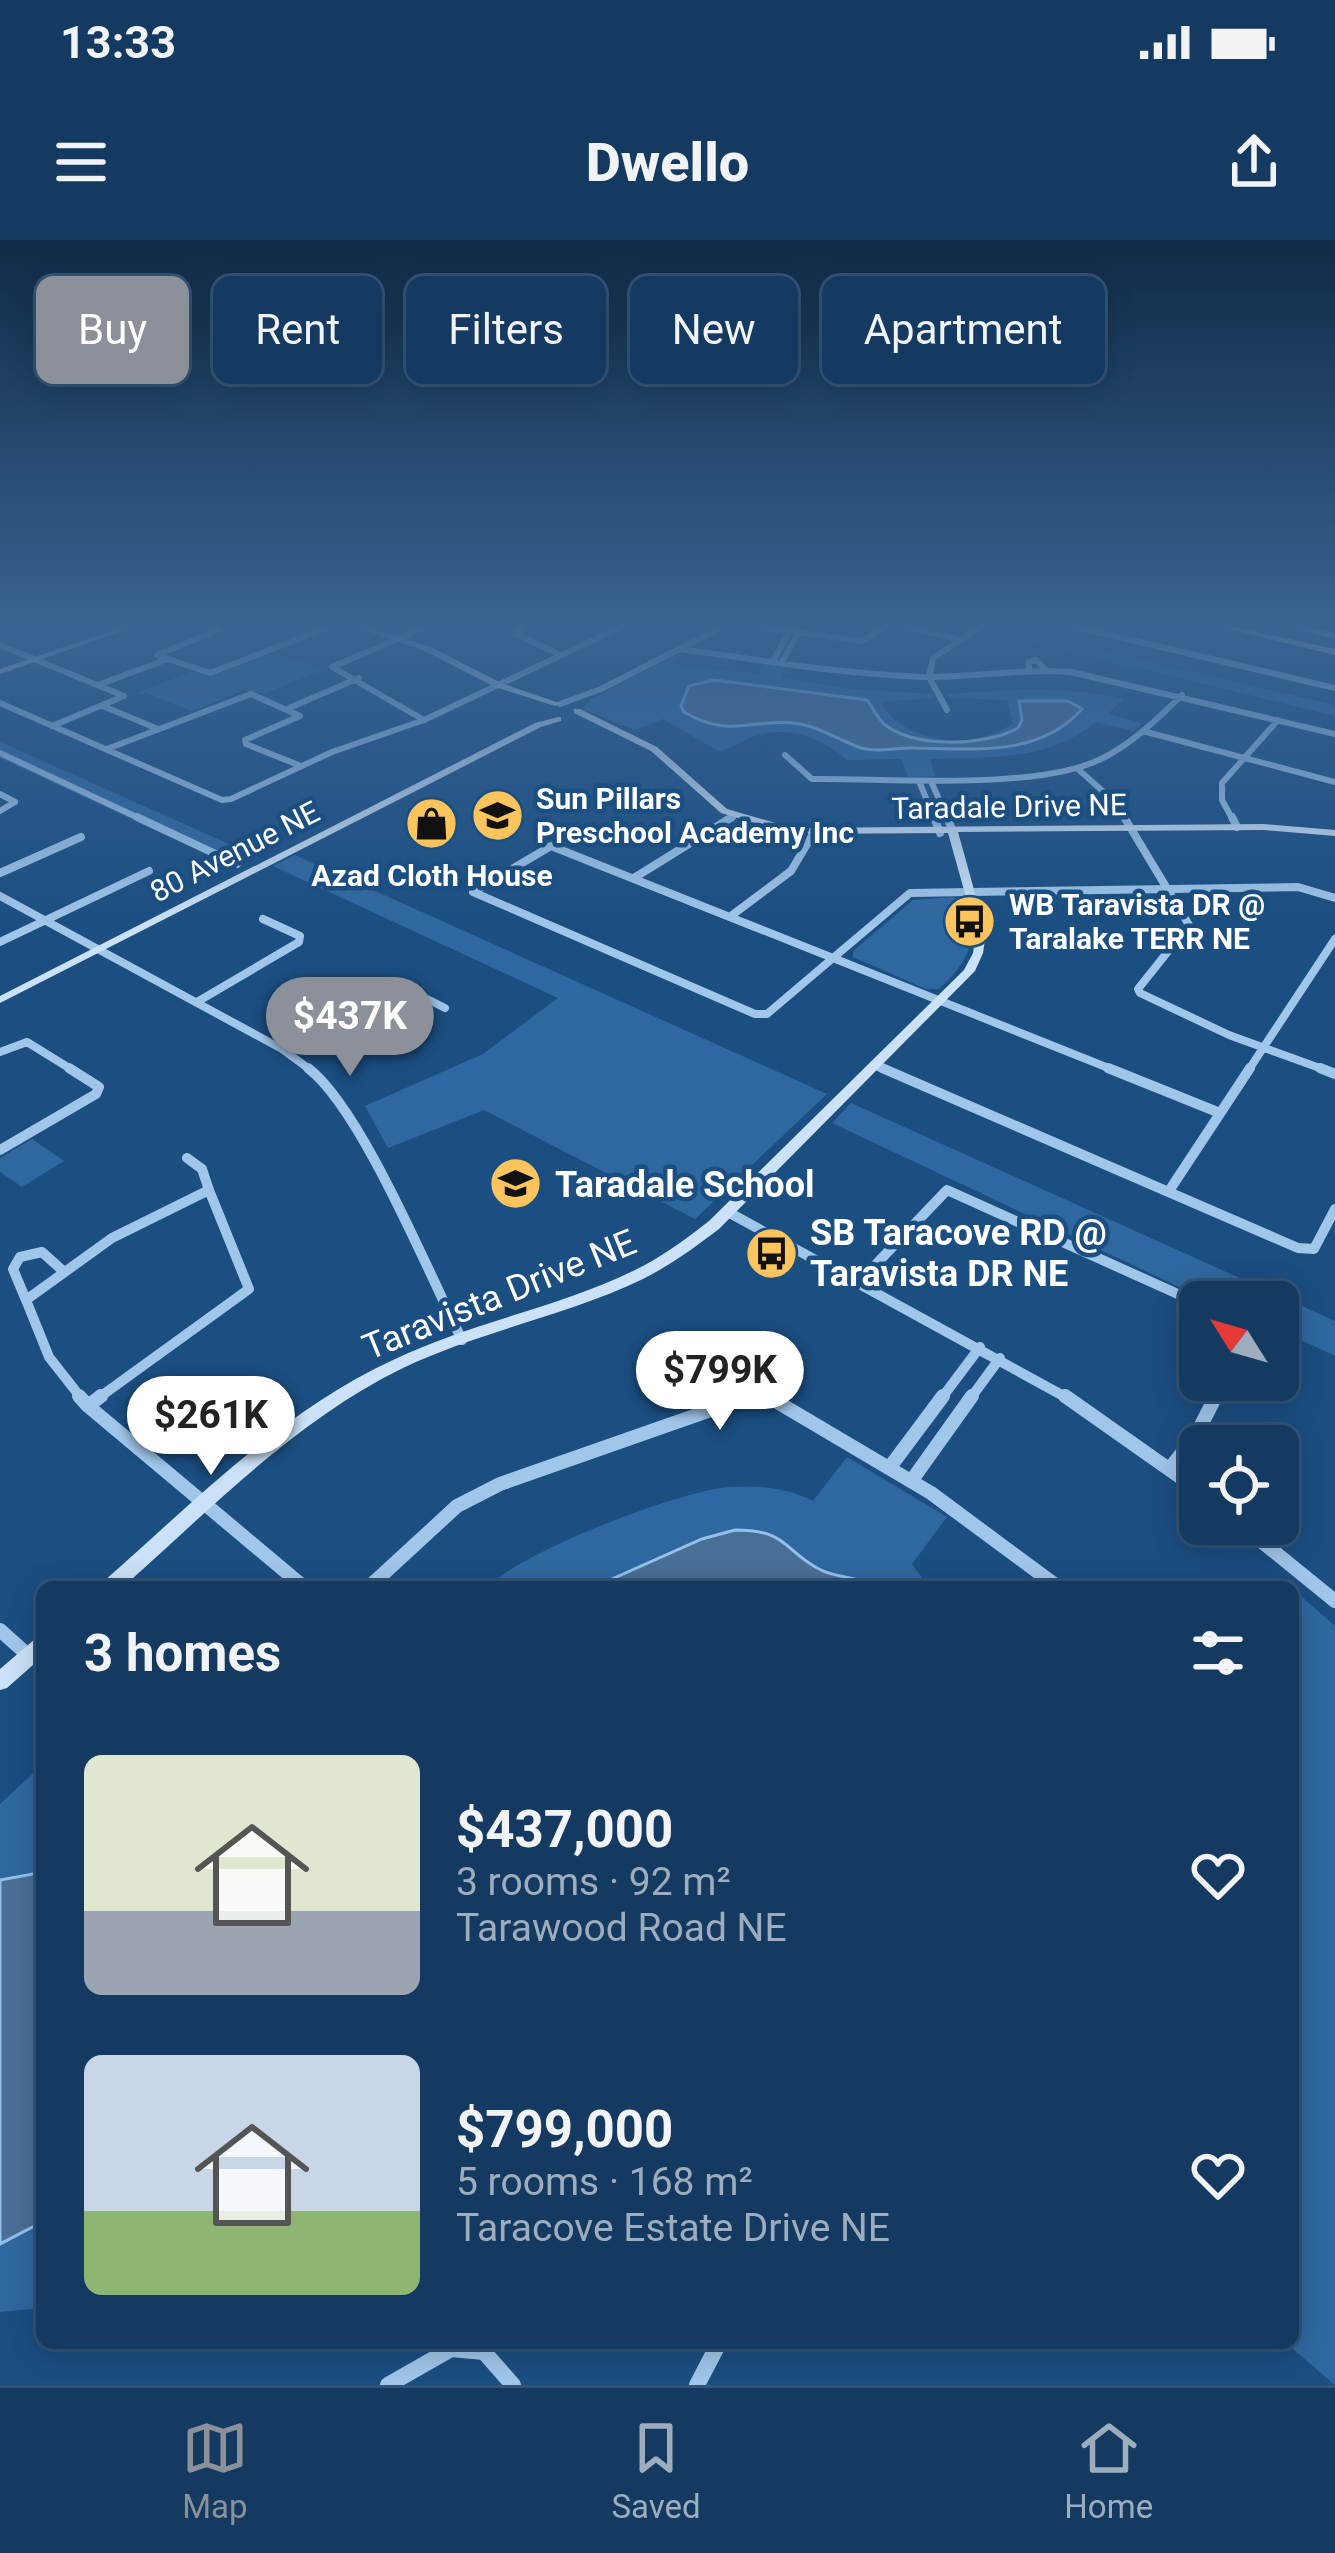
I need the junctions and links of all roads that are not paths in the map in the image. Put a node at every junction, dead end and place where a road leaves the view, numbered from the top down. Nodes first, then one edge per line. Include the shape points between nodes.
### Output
1 (52, 726) edge
2 (151, 726) edge
3 (165, 726) edge
4 (276, 726) edge
5 (408, 726) edge
6 (519, 726) edge
7 (536, 726) edge
8 (596, 726) edge
9 (609, 726) edge
10 (1148, 726) edge
11 (1272, 726) edge
12 (1303, 726) edge
13 (158, 729) junction
14 (1145, 729) junction
15 (1335, 734) edge
16 (642, 742) junction
17 (107, 749) junction
18 (0, 753) edge
19 (785, 755) dead end
20 (1245, 756) junction
21 (301, 766) junction
22 (1078, 770) junction
23 (1335, 780) edge
24 (919, 781) junction
25 (931, 781) junction
26 (0, 794) edge
27 (0, 811) edge
28 (734, 815) junction
29 (1237, 827) junction
30 (1132, 829) junction
31 (1335, 832) edge
32 (947, 833) junction
33 (813, 834) junction
34 (80, 837) dead end
35 (237, 864) dead end
36 (149, 871) dead end
37 (0, 873) edge
38 (634, 878) junction
39 (1168, 888) junction
40 (972, 893) junction
41 (0, 896) edge
42 (1335, 898) edge
43 (731, 916) junction
44 (263, 919) dead end
45 (45, 920) junction
46 (1335, 939) edge
47 (0, 942) edge
48 (94, 947) junction
49 (836, 957) junction
50 (0, 990) edge
51 (0, 1000) edge
52 (940, 1001) junction
53 (196, 1002) junction
54 (445, 1008) dead end
55 (1263, 1048) junction
56 (282, 1049) junction
57 (0, 1052) edge
58 (876, 1066) junction
59 (1335, 1074) edge
60 (1220, 1112) junction
61 (0, 1150) edge
62 (187, 1158) dead end
63 (208, 1190) junction
64 (1169, 1191) junction
65 (1335, 1209) edge
66 (728, 1212) junction
67 (62, 1270) junction
68 (860, 1281) junction
69 (1179, 1294) edge
70 (26, 1300) junction
71 (462, 1340) junction
72 (980, 1347) junction
73 (1000, 1358) junction
74 (1214, 1401) edge
75 (88, 1406) junction
76 (890, 1467) junction
77 (1171, 1467) junction
78 (1179, 1474) edge
79 (912, 1480) junction
80 (206, 1505) junction
81 (1266, 1545) edge
82 (117, 1581) edge
83 (297, 1581) edge
84 (375, 1581) edge
85 (1050, 1581) edge
86 (1335, 1601) edge
87 (0, 1630) edge
88 (35, 1651) edge
89 (0, 1682) edge
90 (716, 2349) edge
91 (388, 2385) edge
92 (513, 2385) edge
93 (697, 2385) edge

1 - 17 street
2 - 13 street
3 - 13 street
4 - 21 street via 244,740
5 - 21 street
6 - 48 street, 80 Avenue NE
7 - 48 street, 80 Avenue NE
8 - 16 street, Taradale Drive NE
9 - 16 street, Taradale Drive NE
10 - 14 street
11 - 20 street
12 - 15 street
13 - 17 street
14 - 20 street
14 - 22 street via 1116,754
16 - 28 street, Taradale Drive NE
17 - 21 street via 222,800
18 - 35 street
19 - 24 street via 812,779
20 - 23 street
20 - 29 street via 1220,792
22 - 25 street
22 - 30 street
24 - 25 street
24 - 32 street
25 - 32 street
26 - 27 street via 15,802
28 - 33 street, Taradale Drive NE
28 - 38 street
29 - 30 street, Taradale Drive NE
29 - 31 street, Taradale Drive NE
30 - 32 street, Taradale Drive NE
30 - 39 street
32 - 33 street, Taradale Drive NE
32 - 40 street, Taravista Drive NE
33 - 43 street via 794,868
34 - 37 street
36 - 45 street
38 - 43 street
38 - 49 street via 543,847 472,892 755,1014 767,1013
39 - 40 street
39 - 42 street via 1298,887
39 - 55 street via 1190,925 1140,994
40 - 49 street via 910,893
40 - 52 street, Taravista Drive NE via 979,953
41 - 45 street
43 - 49 street
44 - 53 street via 299,942
45 - 47 street
45 - 48 street
46 - 55 street
48 - 50 street, 80 Avenue NE
48 - 51 street, 80 Avenue NE
48 - 53 street
49 - 52 street
52 - 58 street, Taravista Drive NE
52 - 60 street
53 - 56 street
54 - 56 street via 387,986
55 - 59 street
55 - 60 street
56 - 71 street via 326,1082 358,1132
57 - 61 street via 27,1042 99,1087
58 - 64 street
58 - 66 street, Taravista Drive NE
60 - 64 street
62 - 63 street via 202,1168
63 - 67 street
63 - 75 street via 249,1289
64 - 65 street via 1298,1248 1314,1249
66 - 68 street
66 - 71 street, Taravista Drive NE via 639,1278
67 - 70 street
67 - 70 street via 42,1252 20,1257 14,1269
68 - 69 street via 947,1190
68 - 72 street
70 - 75 street via 38,1340
71 - 80 street, Taravista Drive NE via 335,1400
72 - 73 street
72 - 76 street
73 - 77 street
73 - 79 street
74 - 77 street
75 - 80 street
76 - 79 street
76 - 84 street via 761,1393 500,1484 440,1520
77 - 78 street
79 - 85 street
80 - 82 street, Taravista Drive NE
80 - 83 street
81 - 86 street
87 - 88 street
88 - 89 street
90 - 93 street
91 - 92 street via 451,2349 484,2352

